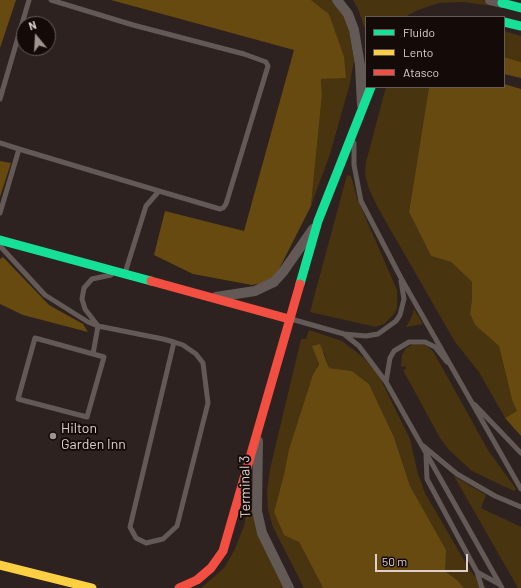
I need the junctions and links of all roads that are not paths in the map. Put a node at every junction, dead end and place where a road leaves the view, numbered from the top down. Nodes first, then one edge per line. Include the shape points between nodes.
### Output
1 (29, 0) edge
2 (50, 0) edge
3 (337, 0) edge
4 (490, 0) edge
5 (502, 3) joint
6 (521, 8) edge
7 (505, 22) edge
8 (521, 26) edge
9 (371, 88) edge
10 (0, 99) edge
11 (362, 107) junction
12 (354, 131) junction
13 (0, 143) edge
14 (19, 148) junction
15 (159, 191) junction
16 (0, 214) edge
17 (318, 221) junction
18 (0, 240) edge
19 (0, 246) edge
20 (124, 273) junction
21 (401, 278) junction
22 (210, 298) junction
23 (289, 318) junction
24 (98, 326) junction
25 (344, 334) junction
26 (174, 342) junction
27 (93, 354) junction
28 (457, 375) junction
29 (386, 382) junction
30 (469, 398) junction
31 (259, 428) junction
32 (420, 443) junction
33 (521, 453) edge
34 (426, 454) junction
35 (521, 489) edge
36 (521, 507) edge
37 (0, 566) edge
38 (477, 572) junction
39 (501, 586) edge
40 (83, 587) edge
41 (92, 588) edge
42 (179, 588) edge
43 (289, 588) edge
44 (482, 588) edge

1 - 10 lane
2 - 15 lane via 266,62 268,66 223,208
3 - 11 street via 348,14 354,30 360,65
4 - 5 street
5 - 6 street
7 - 8 street
9 - 11 street
11 - 12 street
12 - 17 street
12 - 21 lane via 354,165 361,202
13 - 14 lane
14 - 15 lane
14 - 16 lane
15 - 20 lane via 146,206
17 - 22 street via 274,282 255,291
17 - 23 street
18 - 20 street
19 - 24 lane via 45,295 70,312
20 - 22 street
20 - 24 lane via 92,279 84,288 82,299 85,309
21 - 25 lane via 403,308 396,321 378,334
21 - 28 lane
22 - 23 street
23 - 25 lane
23 - 31 street
24 - 26 lane
24 - 27 lane
25 - 29 lane via 360,346
26 - 26 lane via 130,527 136,538 146,543 163,539 176,526 208,403 203,363 190,349
27 - 27 lane via 35,338 18,399 87,417 104,357
28 - 29 lane via 435,347 418,341 409,342 394,351 390,358
28 - 30 lane
29 - 32 lane
30 - 33 lane
30 - 35 lane
31 - 42 street via 223,551 202,576
31 - 43 street, Terminal 3 via 257,511 262,533
32 - 34 lane
32 - 36 lane via 457,474 495,496
34 - 38 lane via 427,479
34 - 39 lane
37 - 40 street
38 - 39 lane
38 - 44 lane
40 - 41 street

